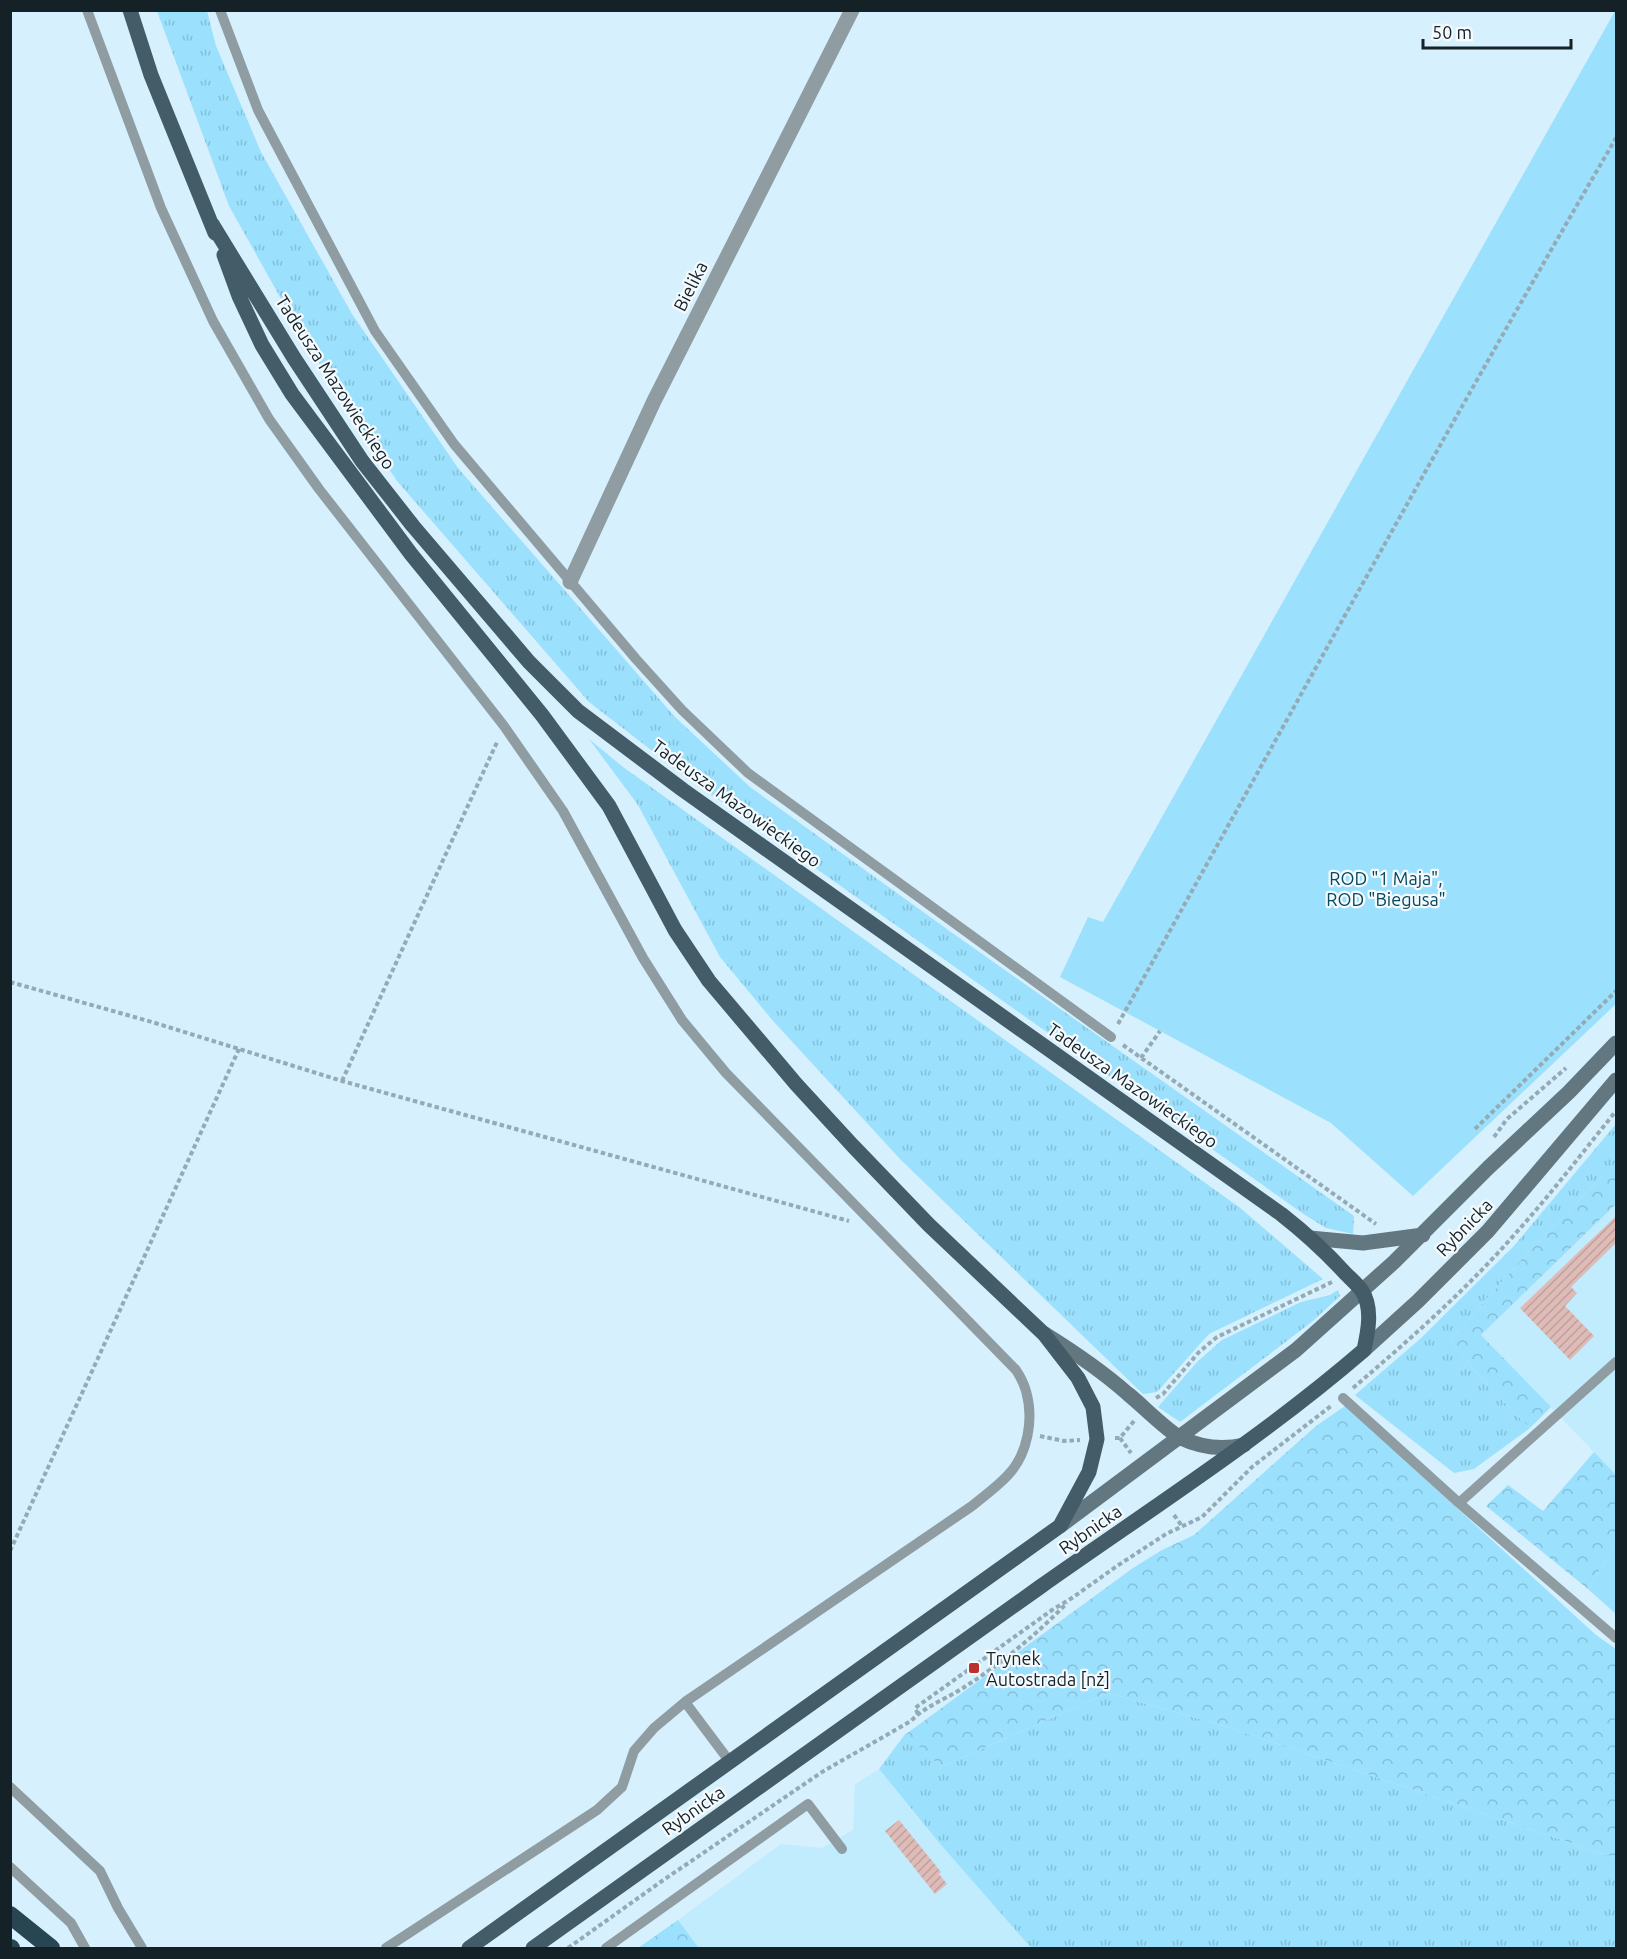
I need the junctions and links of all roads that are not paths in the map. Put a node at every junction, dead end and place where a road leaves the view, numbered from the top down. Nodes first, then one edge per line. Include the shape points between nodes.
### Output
1 (87, 10) edge
2 (130, 10) edge
3 (220, 10) edge
4 (852, 10) edge
5 (212, 224) junction
6 (570, 582) junction
7 (1111, 1037) road end
8 (1617, 1043) edge
9 (1617, 1080) edge
10 (1423, 1234) junction
11 (1310, 1238) junction
12 (1363, 1292) junction
13 (1044, 1334) junction
14 (1364, 1350) junction
15 (1617, 1362) edge
16 (1343, 1398) dead end
17 (1179, 1437) junction
18 (1244, 1445) junction
19 (1459, 1503) junction
20 (1060, 1527) junction
21 (1617, 1638) edge
22 (685, 1702) junction
23 (730, 1762) junction
24 (10, 1787) edge
25 (842, 1849) dead end
26 (10, 1867) edge
27 (10, 1915) edge
28 (51, 1948) edge
29 (85, 1948) edge
30 (142, 1948) edge
31 (386, 1948) edge
32 (469, 1948) edge
33 (533, 1948) edge
34 (606, 1948) edge

1 - 22 lane via 161,208 213,321 263,409 319,489 504,726 563,811 638,949 682,1020 726,1073 1016,1370 1026,1389 1028,1434 1021,1457 1009,1474 972,1506
2 - 5 main road, Tadeusza Mazowieckiego via 151,75
3 - 6 lane via 258,110 375,331 454,444
4 - 6 street, Bielika via 654,401
5 - 11 main road, Tadeusza Mazowieckiego via 362,461 529,662 578,711
5 - 13 main road, Tadeusza Mazowieckiego via 262,345 292,394 411,554 542,715 609,806 675,930 709,981 853,1146
6 - 7 lane via 682,710 748,773
8 - 10 main road, Rybnicka
9 - 14 main road, Rybnicka via 1488,1231
10 - 11 main road via 1363,1243
10 - 12 main road, Rybnicka
11 - 12 main road, Tadeusza Mazowieckiego
12 - 14 main road via 1368,1324
12 - 17 main road, Rybnicka via 1279,1363
13 - 17 main road, Tadeusza Mazowieckiego via 1107,1376
13 - 20 main road via 1087,1393 1097,1430 1089,1472
14 - 18 main road, Rybnicka
15 - 19 lane
16 - 19 lane
17 - 18 main road via 1210,1448
17 - 20 main road, Rybnicka
18 - 33 main road, Rybnicka
19 - 21 lane
20 - 23 main road, Rybnicka
22 - 23 lane
22 - 31 lane via 634,1751 622,1787 597,1810
23 - 32 main road, Rybnicka
24 - 30 lane via 100,1871
25 - 34 lane via 808,1804
26 - 29 lane via 64,1916
27 - 28 highway

